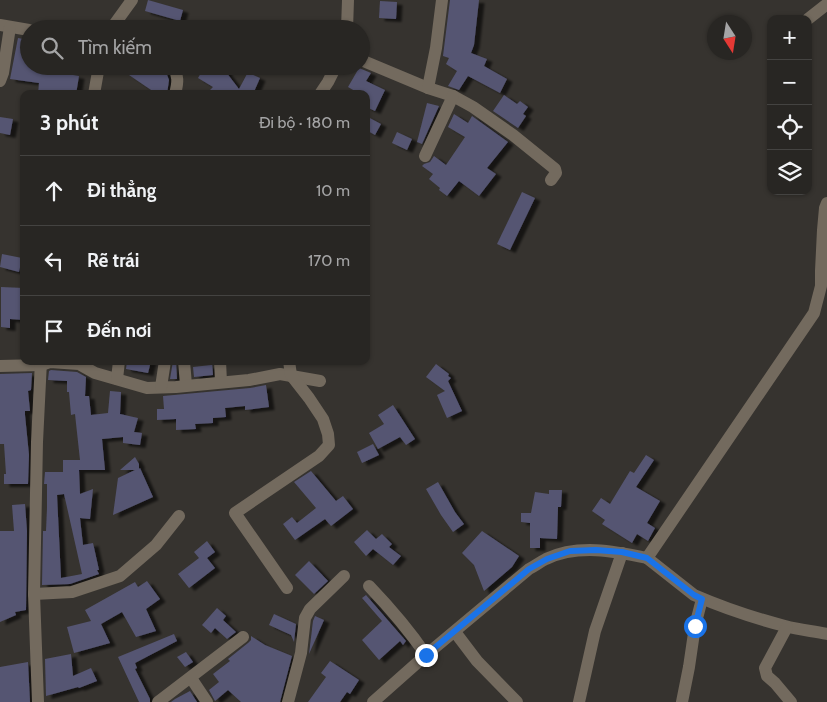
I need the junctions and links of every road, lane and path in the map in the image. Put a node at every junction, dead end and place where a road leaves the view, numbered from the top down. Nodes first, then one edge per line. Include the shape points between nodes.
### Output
1 (132, 0) edge
2 (348, 0) edge
3 (442, 0) edge
4 (827, 4) edge
5 (812, 16) edge
6 (118, 20) edge
7 (347, 20) edge
8 (5, 26) edge
9 (20, 28) edge
10 (370, 64) edge
11 (97, 75) edge
12 (177, 75) edge
13 (332, 75) edge
14 (0, 81) edge
15 (428, 88) junction
16 (95, 90) edge
17 (176, 90) edge
18 (323, 90) edge
19 (453, 96) junction
20 (425, 156) dead end
21 (551, 180) dead end
22 (827, 203) edge
23 (824, 252) edge
24 (20, 365) edge
25 (41, 365) edge
26 (82, 365) edge
27 (119, 365) edge
28 (164, 365) edge
29 (184, 365) edge
30 (220, 365) edge
31 (290, 365) edge
32 (0, 366) edge
33 (291, 375) junction
34 (117, 379) junction
35 (320, 381) dead end
36 (221, 382) junction
37 (186, 385) junction
38 (161, 387) junction
39 (179, 516) dead end
40 (622, 552) junction
41 (647, 558) junction
42 (344, 576) dead end
43 (369, 586) dead end
44 (287, 588) dead end
45 (34, 594) junction
46 (702, 599) junction
47 (787, 627) junction
48 (455, 632) junction
49 (827, 634) edge
50 (243, 637) dead end
51 (426, 655) junction
52 (192, 678) junction
53 (38, 702) edge
54 (158, 702) edge
55 (207, 702) edge
56 (288, 702) edge
57 (373, 702) edge
58 (517, 702) edge
59 (579, 702) edge
60 (682, 702) edge
61 (791, 702) edge

1 - 6 street
2 - 7 street
3 - 15 street
4 - 5 street
8 - 9 street
8 - 14 street
10 - 15 street
11 - 16 street
12 - 17 street
13 - 18 street
15 - 19 street
19 - 20 street
19 - 21 street via 481,112 556,169
22 - 23 street
23 - 41 street via 821,286 814,313
24 - 32 street
25 - 45 street
26 - 34 street via 95,373
27 - 34 street
28 - 38 street
29 - 37 street
30 - 36 street
31 - 33 street
33 - 35 street
33 - 36 street
33 - 44 street via 323,419 329,444 319,456 235,513
34 - 38 street via 146,388
36 - 37 street
37 - 38 street
39 - 45 street via 156,545 120,576 72,592
40 - 41 street
40 - 48 street via 570,551 547,559 529,569
40 - 59 street via 595,631
41 - 46 street
42 - 56 street via 305,618 301,653
43 - 51 street via 399,618
45 - 53 street
46 - 47 street
46 - 60 street
47 - 49 street
47 - 61 street via 765,668 767,676
48 - 51 street
48 - 58 street via 477,661
50 - 52 street
51 - 57 street
52 - 54 street
52 - 55 street

